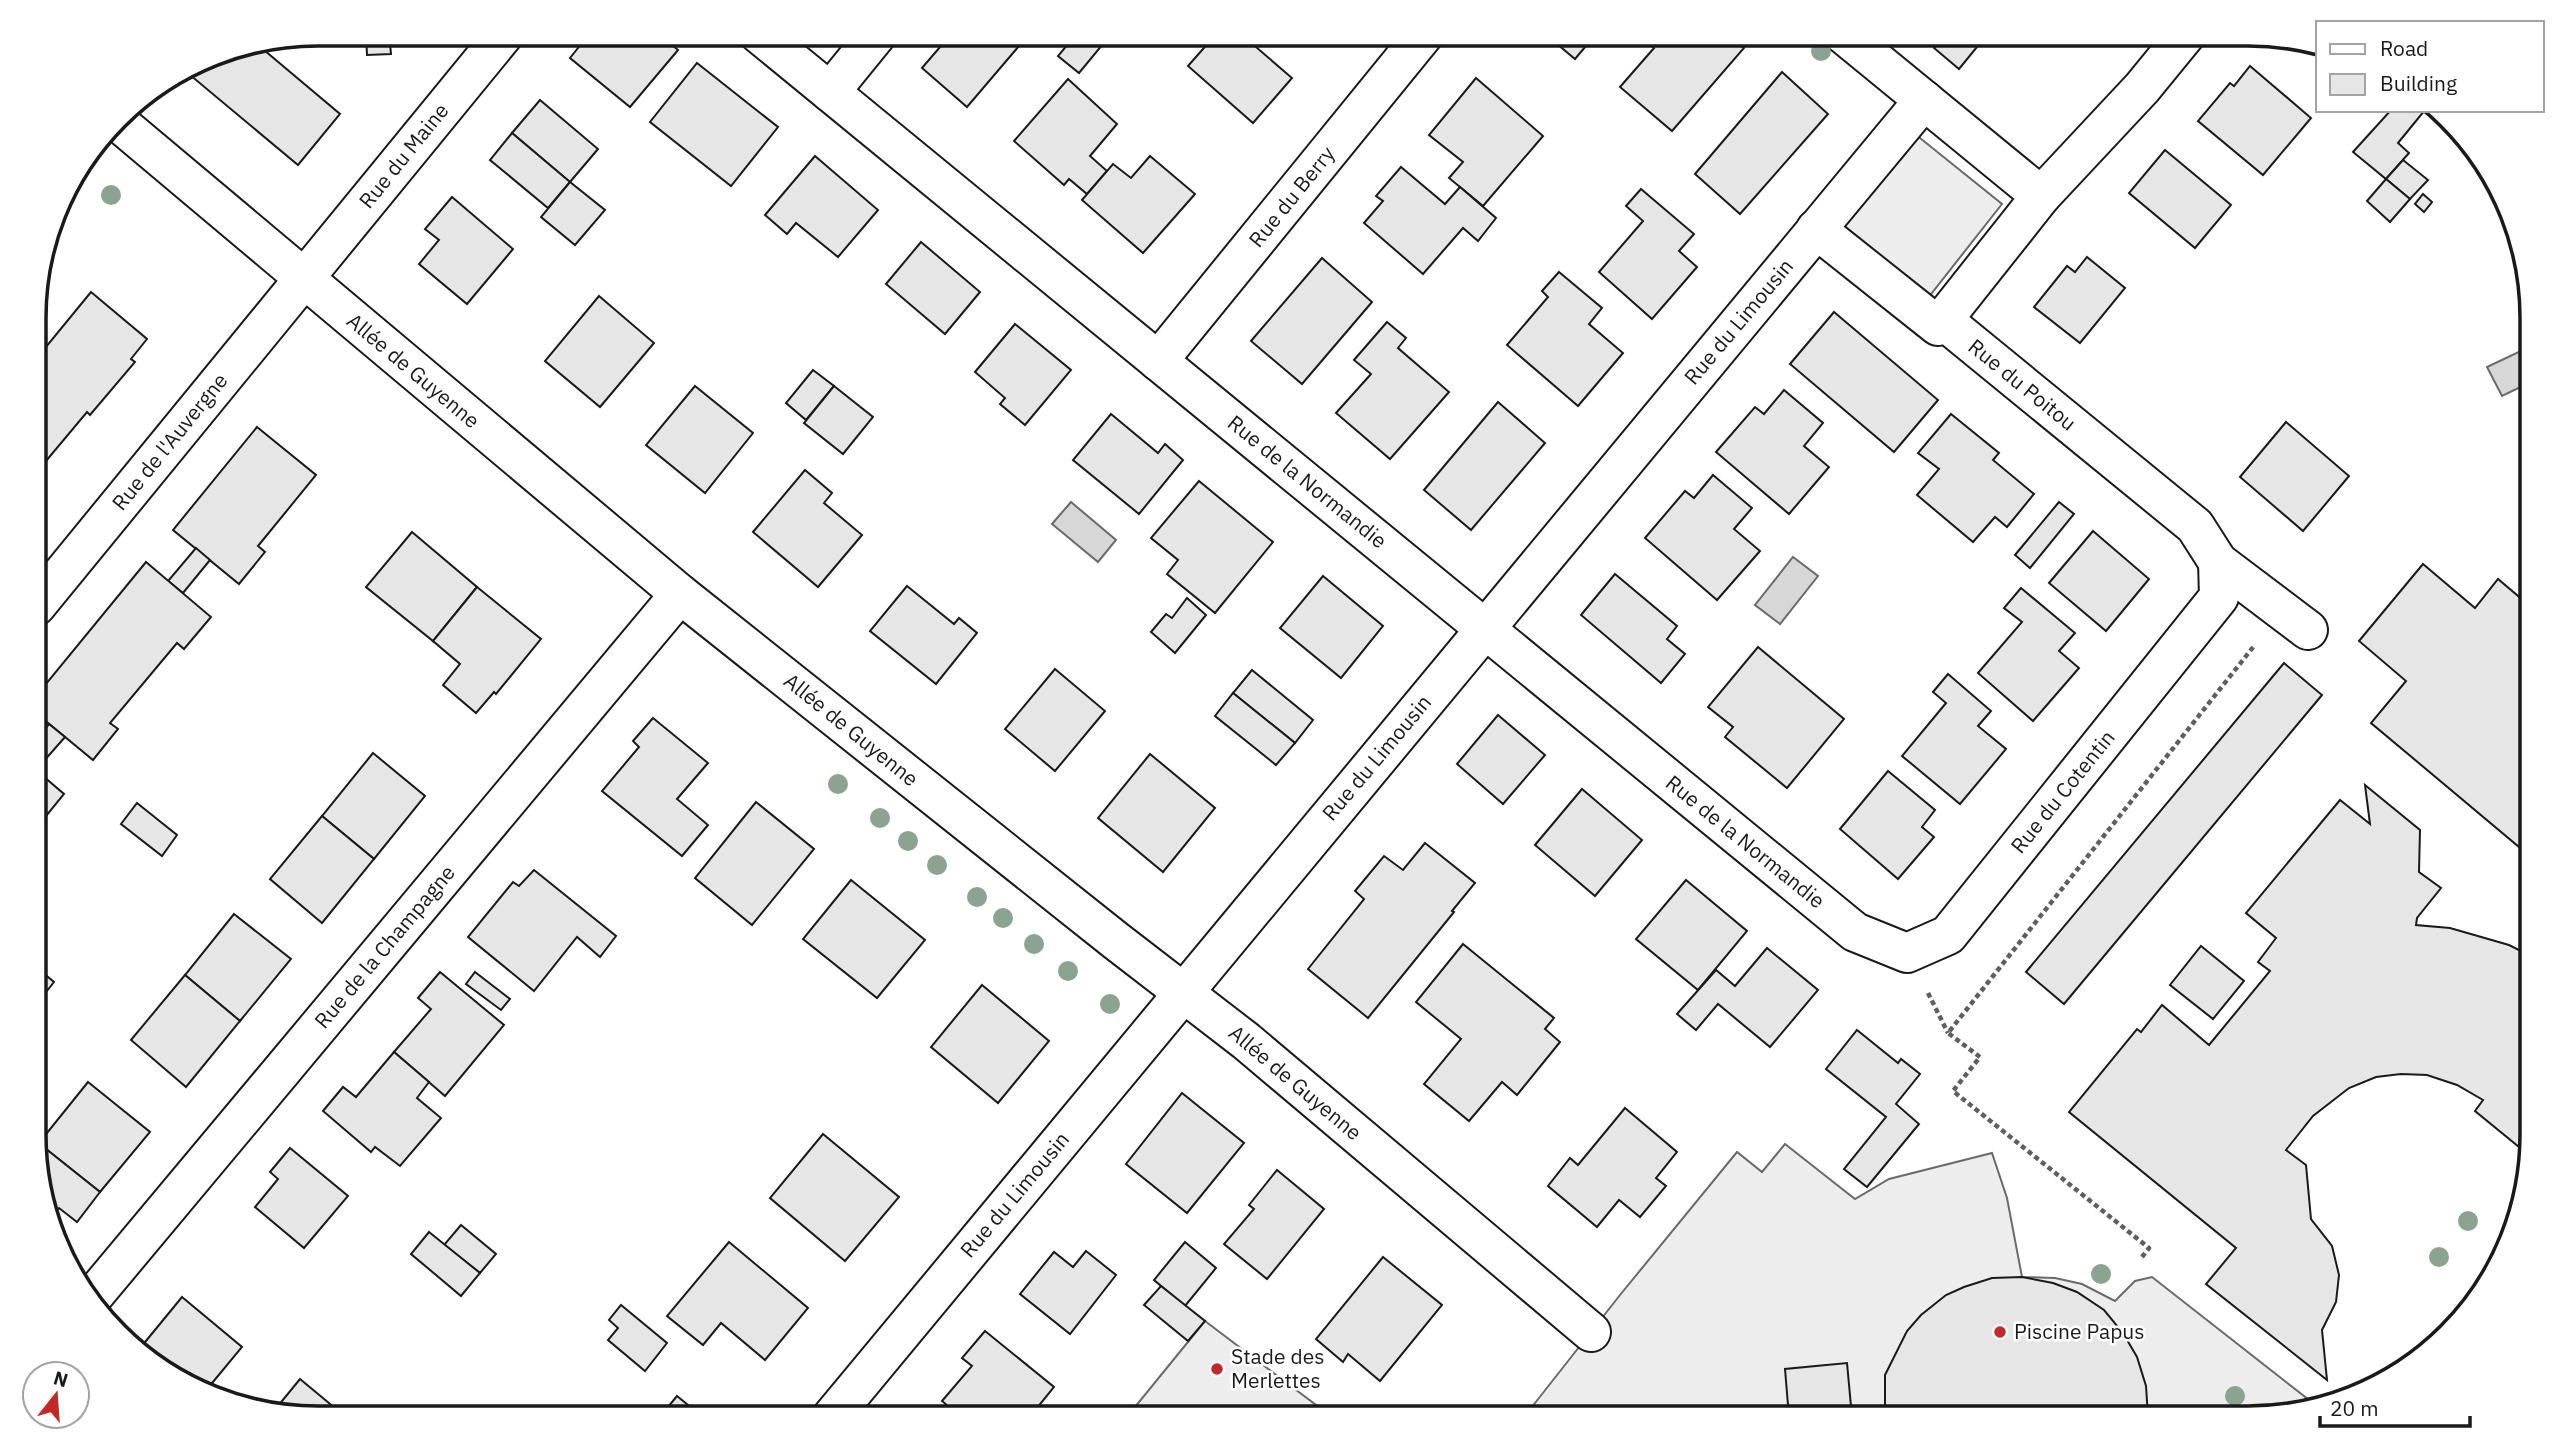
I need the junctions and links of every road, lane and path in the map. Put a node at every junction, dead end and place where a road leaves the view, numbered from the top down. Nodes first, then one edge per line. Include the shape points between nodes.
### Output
1 (494, 46) edge
2 (774, 46) edge
3 (867, 46) edge
4 (1414, 46) edge
5 (1858, 46) edge
6 (2176, 46) edge
7 (830, 92) junction
8 (1924, 100) junction
9 (124, 127) edge
10 (2041, 196) junction
11 (1816, 229) junction
12 (303, 279) junction
13 (1943, 320) junction
14 (1158, 361) junction
15 (2218, 562) junction
16 (46, 594) edge
17 (680, 594) junction
18 (2295, 620) joint
19 (1485, 628) junction
20 (1855, 932) joint
21 (1183, 991) junction
22 (2142, 1257) dead end
23 (97, 1292) edge
24 (1591, 1332) dead end
25 (841, 1406) edge

1 - 12 street, Rue du Maine
2 - 7 street, Rue de la Normandie
3 - 7 street
4 - 14 street, Rue du Berry
5 - 8 street
6 - 10 street
7 - 14 street, Rue de la Normandie
8 - 10 street
8 - 11 street, Rue du Limousin
9 - 12 street, Allée de Guyenne
10 - 13 street
11 - 13 street, Rue du Poitou via 1938,326
11 - 19 street, Rue du Limousin
12 - 16 street, Rue de l'Auvergne
12 - 17 street, Allée de Guyenne
13 - 15 street, Rue du Poitou via 2195,526
14 - 19 street, Rue de la Normandie
15 - 18 street
15 - 20 street, Rue du Cotentin via 2219,597 1948,935 1907,953
17 - 21 street, Allée de Guyenne
17 - 23 street, Rue de la Champagne
18 - 22 path via 1948,1033 1980,1057 1953,1091 2149,1248
19 - 20 street, Rue de la Normandie
19 - 21 street, Rue du Limousin
21 - 24 street, Allée de Guyenne
21 - 25 street, Rue du Limousin

